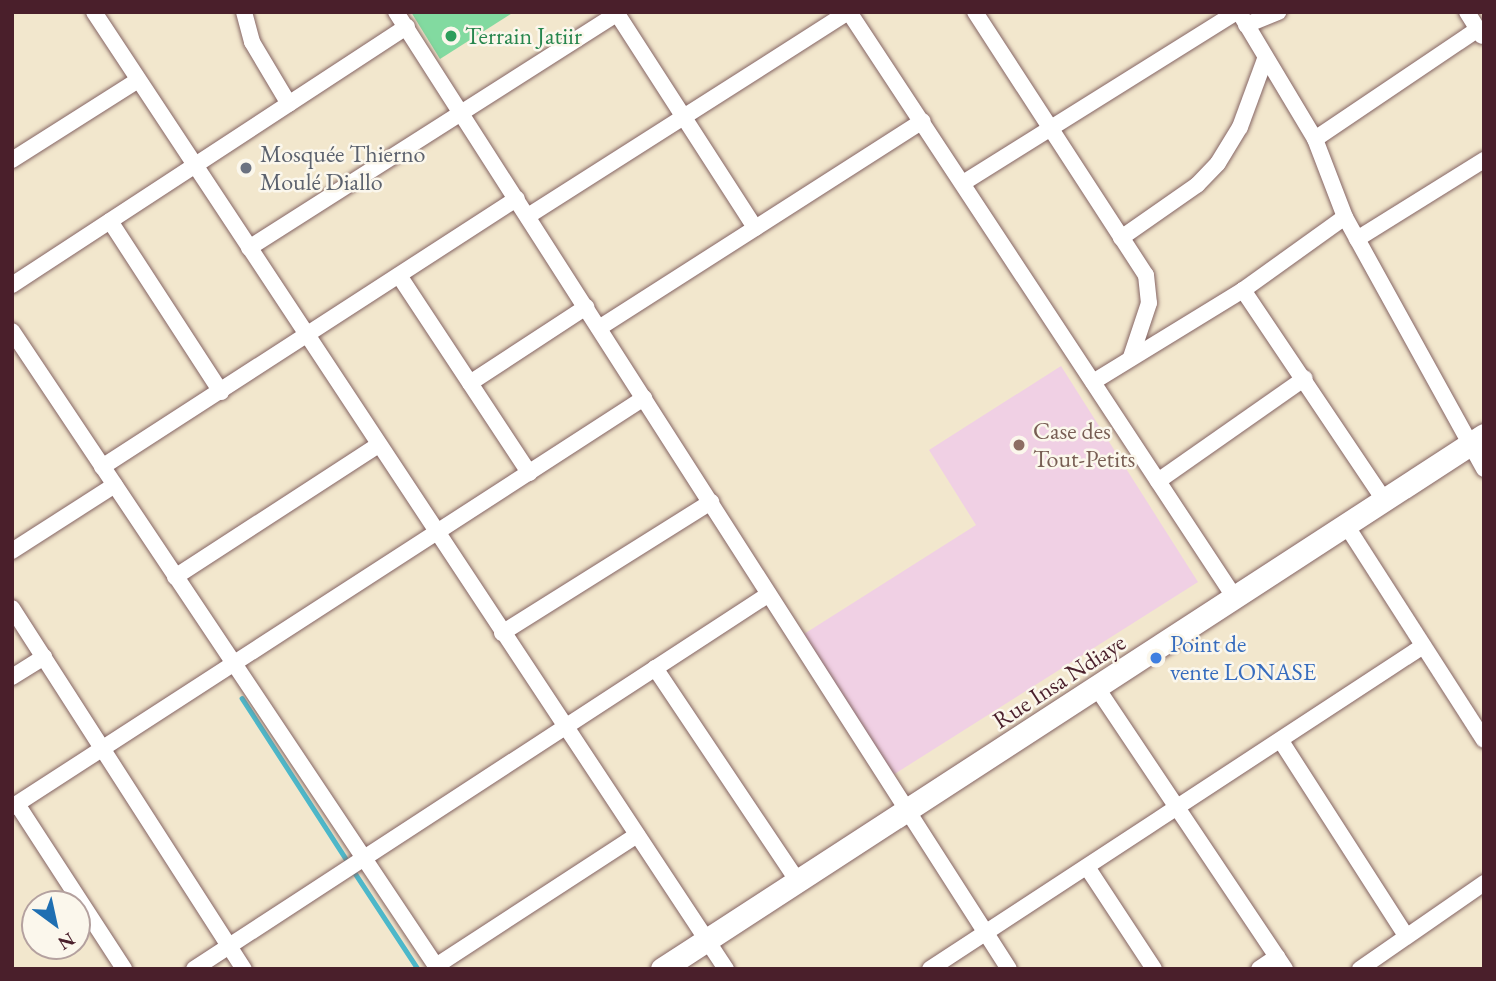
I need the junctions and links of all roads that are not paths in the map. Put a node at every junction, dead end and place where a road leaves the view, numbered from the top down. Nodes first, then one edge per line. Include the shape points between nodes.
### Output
1 (94, 12) edge
2 (396, 12) edge
3 (848, 12) edge
4 (975, 12) edge
5 (1278, 12) edge
6 (1467, 12) edge
7 (246, 13) edge
8 (617, 13) edge
9 (1241, 17) edge
10 (407, 27) junction
11 (1481, 34) edge
12 (1265, 59) junction
13 (138, 80) junction
14 (289, 104) junction
15 (462, 113) junction
16 (683, 117) junction
17 (923, 121) junction
18 (1049, 128) junction
19 (1315, 139) junction
20 (12, 160) edge
21 (1484, 160) edge
22 (194, 165) junction
23 (963, 183) junction
24 (517, 199) junction
25 (528, 216) junction
26 (1345, 217) junction
27 (110, 221) junction
28 (755, 228) junction
29 (1121, 238) junction
30 (1357, 239) junction
31 (249, 248) junction
32 (400, 277) junction
33 (12, 285) edge
34 (1243, 290) junction
35 (586, 307) junction
36 (599, 328) junction
37 (12, 331) edge
38 (306, 335) junction
39 (1131, 356) junction
40 (1305, 378) junction
41 (1093, 382) junction
42 (470, 383) junction
43 (221, 392) junction
44 (644, 398) junction
45 (1476, 440) edge
46 (378, 445) junction
47 (102, 467) junction
48 (1484, 469) edge
49 (529, 472) junction
50 (1158, 481) junction
51 (115, 485) junction
52 (1384, 500) junction
53 (711, 502) junction
54 (1346, 525) junction
55 (436, 533) junction
56 (12, 551) edge
57 (175, 577) junction
58 (769, 594) junction
59 (1235, 598) junction
60 (12, 608) edge
61 (502, 633) junction
62 (1423, 646) junction
63 (44, 657) junction
64 (233, 663) junction
65 (655, 668) junction
66 (12, 677) edge
67 (1097, 688) junction
68 (563, 726) junction
69 (1484, 740) edge
70 (1281, 741) junction
71 (103, 750) junction
72 (15, 806) edge
73 (1177, 808) junction
74 (908, 811) junction
75 (637, 835) junction
76 (365, 859) junction
77 (1087, 867) junction
78 (798, 882) junction
79 (1484, 883) edge
80 (986, 933) junction
81 (1406, 936) junction
82 (707, 939) junction
83 (230, 946) junction
84 (1281, 963) edge
85 (437, 968) edge
86 (124, 969) edge
87 (194, 969) edge
88 (244, 969) edge
89 (662, 969) edge
90 (726, 969) edge
91 (930, 969) edge
92 (1009, 969) edge
93 (1154, 969) edge
94 (1259, 969) edge
95 (1360, 969) edge

1 - 13 street
2 - 10 street
3 - 16 street
3 - 17 street
4 - 18 street
5 - 9 street
6 - 11 street
7 - 14 street via 252,42
8 - 15 street
8 - 16 street
9 - 12 street
9 - 18 street
10 - 14 street
10 - 15 street
11 - 19 street
12 - 19 street
12 - 29 street via 1240,127 1218,163 1197,186
13 - 20 street
13 - 22 street
14 - 22 street
15 - 24 street
15 - 31 street
16 - 25 street
16 - 28 street
17 - 23 street
17 - 28 street
18 - 23 street
18 - 29 street
19 - 26 street
21 - 30 street
22 - 27 street
22 - 31 street
23 - 41 street
24 - 25 street
24 - 32 street
25 - 35 street
26 - 30 street
26 - 34 street
27 - 33 street
27 - 43 street
28 - 36 street
29 - 39 street via 1147,284 1146,316
30 - 45 street
31 - 38 street
32 - 38 street
32 - 42 street
34 - 39 street
34 - 40 street
35 - 36 street
35 - 42 street
36 - 44 street
37 - 47 street
38 - 43 street
38 - 46 street
39 - 41 street
40 - 50 street
40 - 52 street
41 - 50 street
42 - 49 street
43 - 47 street
44 - 49 street
44 - 53 street
45 - 48 street
45 - 52 main road, Rue Insa Ndiaye
46 - 55 street
46 - 57 street
47 - 51 street
49 - 55 street
50 - 59 street
51 - 56 street
51 - 57 street
52 - 54 main road, Rue Insa Ndiaye
53 - 58 street
53 - 61 street
54 - 59 main road, Rue Insa Ndiaye
54 - 62 street
55 - 61 street
55 - 64 street
57 - 64 street
58 - 65 street
58 - 74 street
59 - 67 main road, Rue Insa Ndiaye
60 - 63 street
61 - 68 street
62 - 69 street
62 - 70 street
63 - 66 street
63 - 71 street
64 - 71 street
64 - 76 street
65 - 68 street
65 - 78 street
67 - 73 street
67 - 74 main road, Rue Insa Ndiaye
68 - 75 street
68 - 76 street
70 - 73 street
70 - 81 street
71 - 72 street
71 - 83 street
72 - 86 street
73 - 77 street
73 - 84 street
74 - 78 main road, Rue Insa Ndiaye
74 - 80 street
75 - 82 street
75 - 85 street
76 - 83 street
76 - 85 street
77 - 80 street
77 - 93 street
78 - 82 main road, Rue Insa Ndiaye
79 - 81 street
80 - 91 street
80 - 92 street
81 - 95 street
82 - 89 main road, Rue Insa Ndiaye
82 - 90 street
83 - 87 street
83 - 88 street
84 - 94 street

